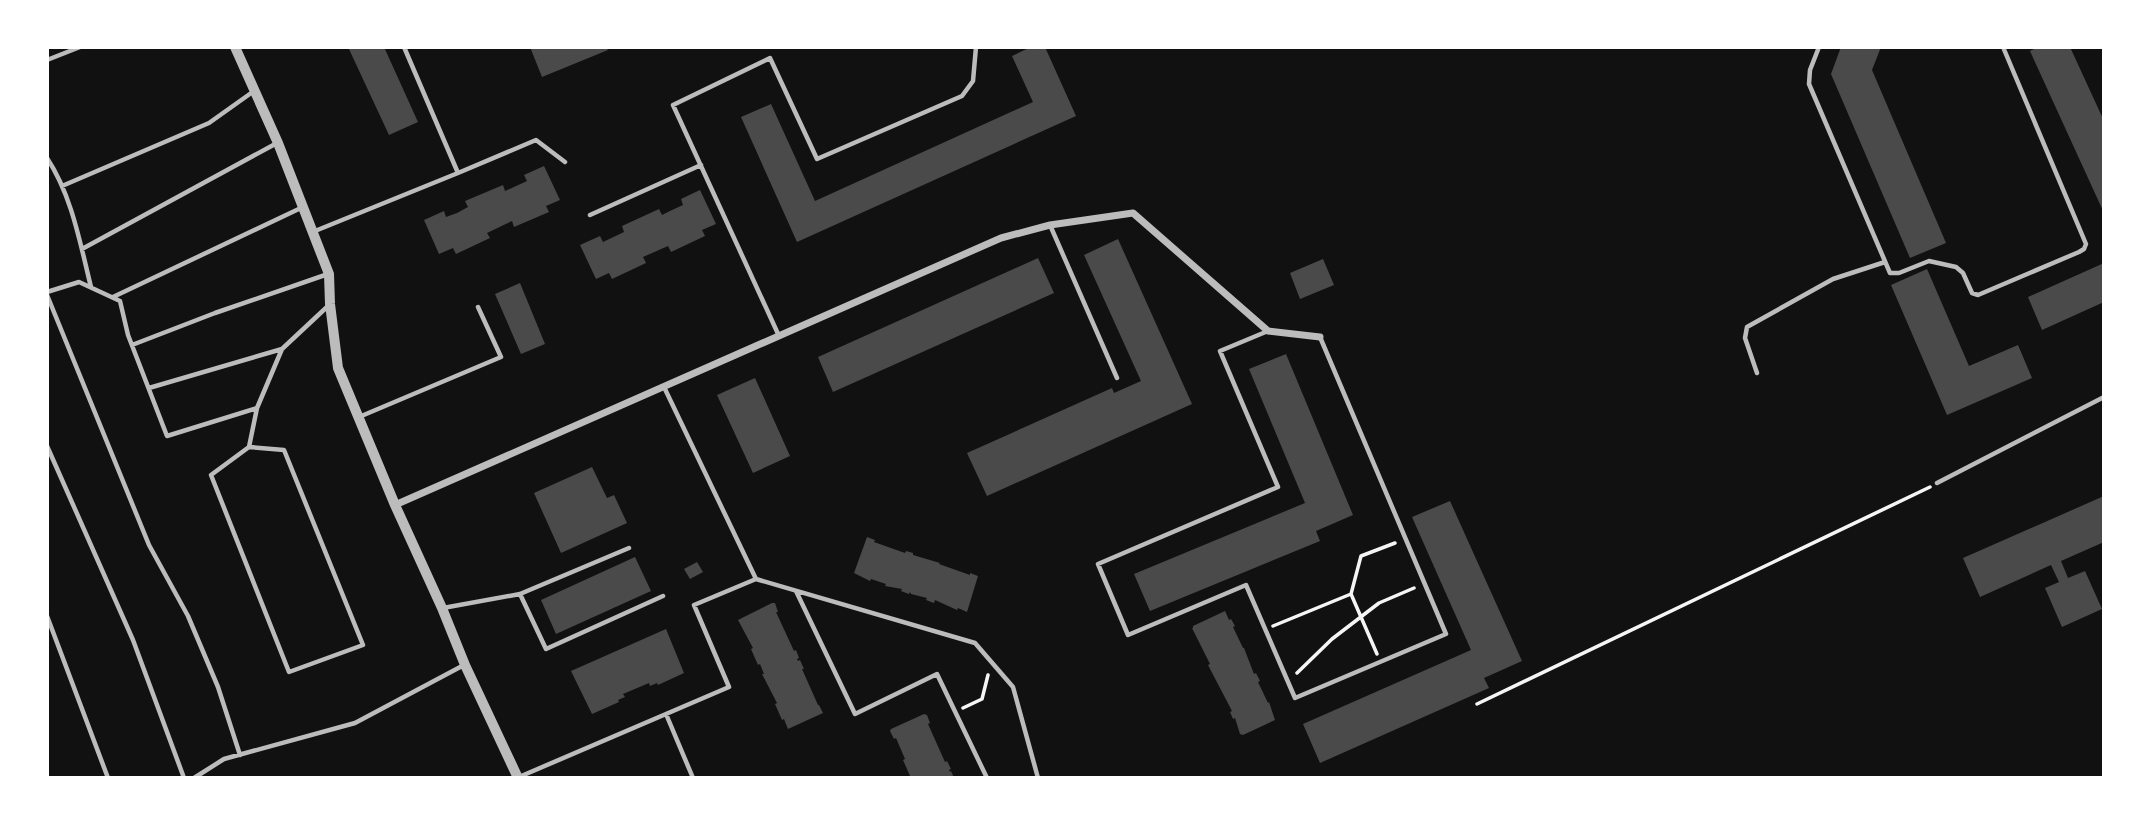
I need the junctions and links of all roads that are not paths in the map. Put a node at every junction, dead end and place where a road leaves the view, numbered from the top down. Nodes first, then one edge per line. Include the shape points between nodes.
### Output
1 (79, 47) edge
2 (235, 47) edge
3 (404, 47) edge
4 (976, 47) edge
5 (1819, 47) edge
6 (2003, 47) edge
7 (47, 60) edge
8 (254, 91) junction
9 (278, 143) junction
10 (47, 158) edge
11 (565, 162) dead end
12 (701, 164) junction
13 (458, 173) junction
14 (62, 186) junction
15 (304, 206) junction
16 (590, 215) dead end
17 (1050, 225) junction
18 (314, 232) junction
19 (82, 249) junction
20 (1885, 262) junction
21 (329, 274) junction
22 (91, 288) junction
23 (47, 293) edge
24 (113, 298) junction
25 (330, 304) junction
26 (478, 307) dead end
27 (1268, 331) junction
28 (779, 336) junction
29 (1320, 337) joint
30 (132, 345) junction
31 (282, 349) junction
32 (1757, 373) dead end
33 (1118, 378) dead end
34 (664, 387) junction
35 (149, 388) junction
36 (2104, 397) edge
37 (257, 408) junction
38 (358, 418) junction
39 (47, 446) edge
40 (249, 447) junction
41 (1937, 484) road end
42 (395, 505) junction
43 (629, 548) dead end
44 (756, 579) junction
45 (795, 590) junction
46 (520, 594) junction
47 (663, 596) dead end
48 (442, 608) junction
49 (47, 616) edge
50 (465, 665) junction
51 (666, 715) junction
52 (240, 755) junction
53 (108, 778) edge
54 (184, 778) edge
55 (194, 778) edge
56 (518, 778) edge
57 (693, 778) edge
58 (987, 778) edge
59 (1038, 778) edge

1 - 7 lane
2 - 8 street
3 - 13 lane
4 - 12 lane via 973,81 962,96 817,159 770,58 673,105
5 - 20 lane via 1809,83
6 - 20 lane via 2085,238 2084,249 1978,295 1956,267 1929,261 1894,274
8 - 9 street
8 - 14 lane via 209,123
9 - 15 street
9 - 19 lane
10 - 14 lane
11 - 13 lane via 536,140
12 - 16 lane
12 - 28 lane
13 - 18 lane
14 - 19 lane
15 - 18 street
15 - 24 lane
17 - 27 street via 1133,213
17 - 28 street via 1001,238
17 - 33 lane
18 - 21 street
19 - 22 lane
20 - 32 lane via 1833,279 1747,327 1745,338
21 - 25 street
21 - 30 lane
22 - 23 lane via 79,282
22 - 24 lane
23 - 52 lane via 149,545 188,616 218,687
24 - 30 lane via 120,301
25 - 31 lane
25 - 38 street via 338,368
26 - 38 lane via 501,358
27 - 29 street
27 - 29 lane via 1220,351 1278,487 1098,564 1128,635 1246,585 1294,698 1446,634
28 - 34 street
30 - 35 lane
31 - 35 lane
31 - 37 lane
34 - 42 street
34 - 44 lane
35 - 37 lane via 167,436
36 - 41 lane
37 - 40 lane
38 - 42 street
39 - 54 lane via 133,640
40 - 40 lane via 211,475 289,673 363,645 284,450
42 - 48 street
43 - 46 lane
44 - 45 lane
44 - 51 lane via 694,605 729,687
45 - 58 lane via 855,714 937,674
45 - 59 lane via 975,643 1013,687
46 - 47 lane via 546,649
46 - 48 lane
48 - 50 street
49 - 53 lane
50 - 52 lane via 355,723
50 - 56 street
51 - 56 lane
51 - 57 lane
52 - 55 lane

